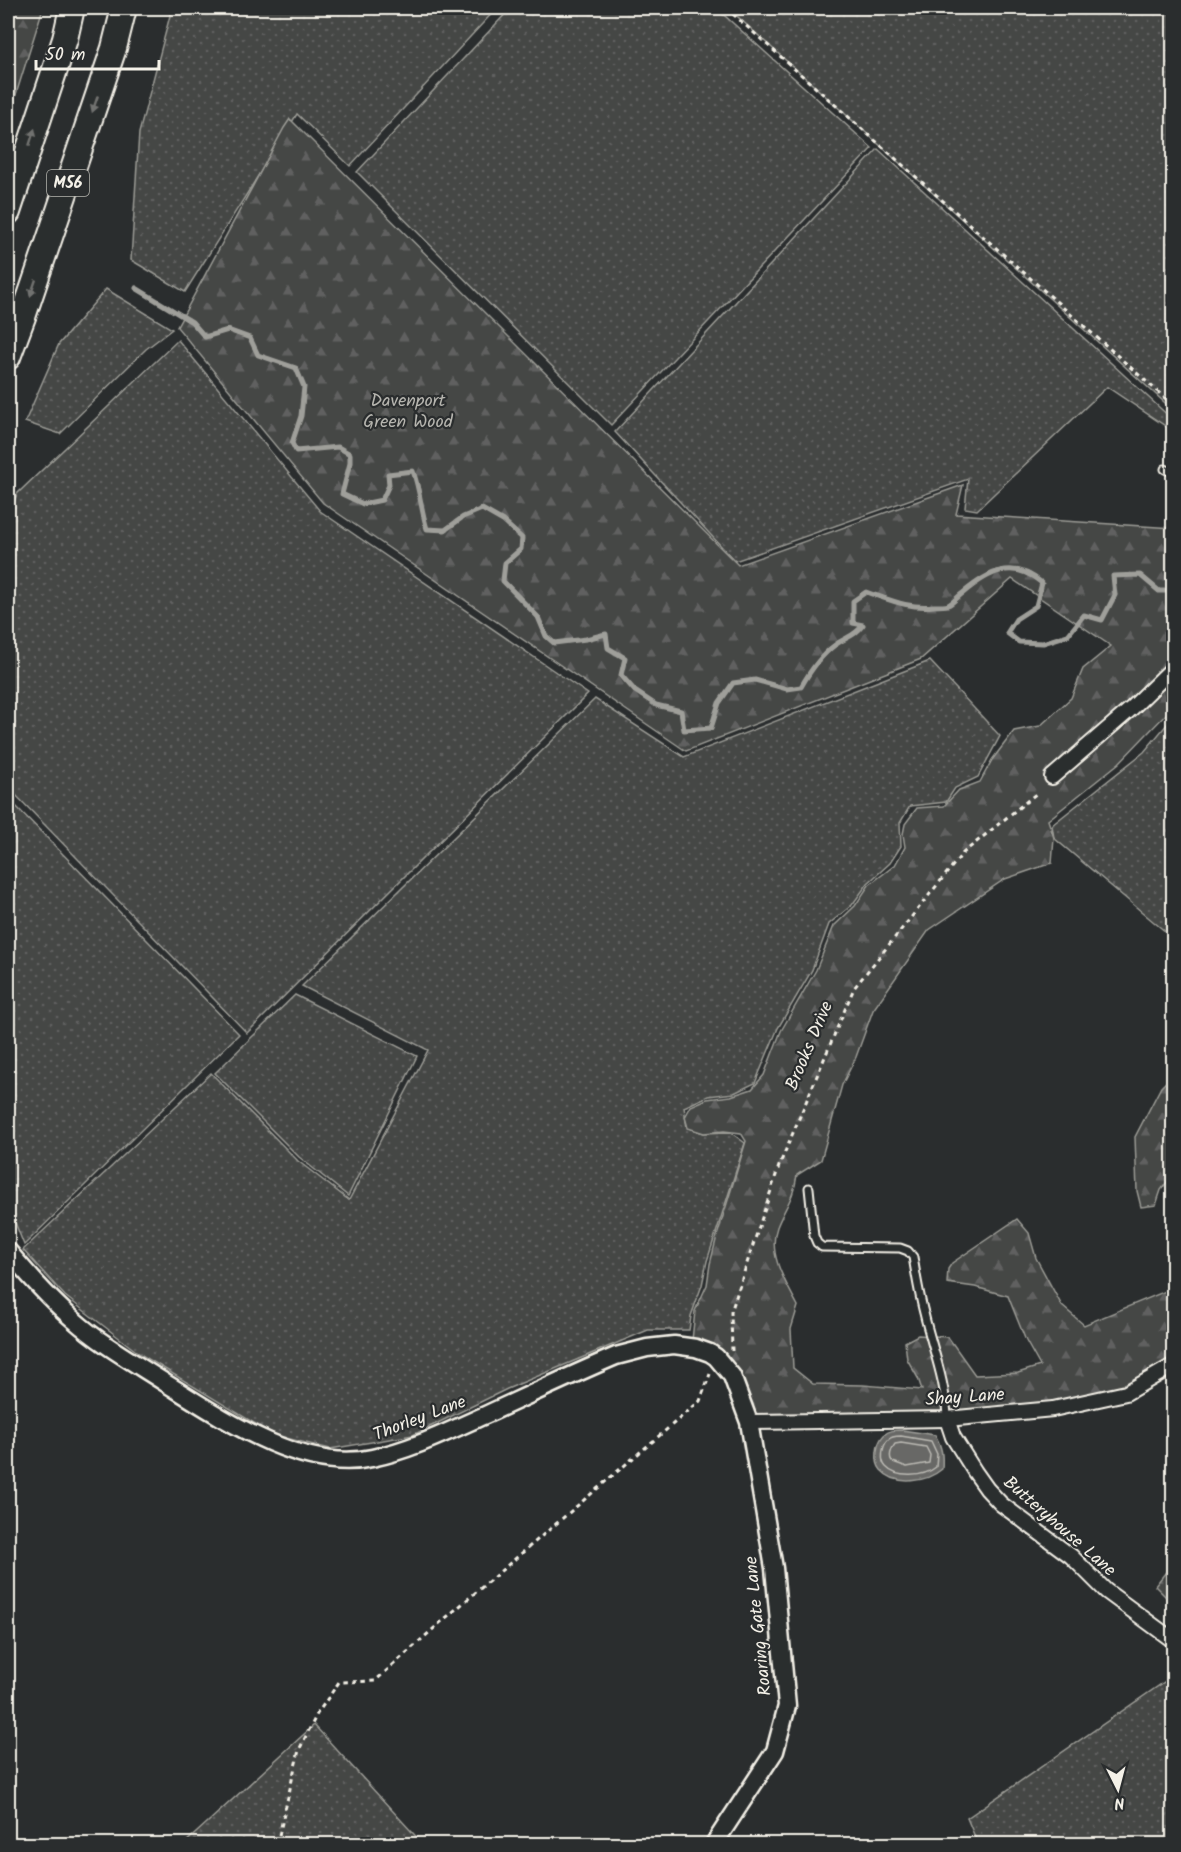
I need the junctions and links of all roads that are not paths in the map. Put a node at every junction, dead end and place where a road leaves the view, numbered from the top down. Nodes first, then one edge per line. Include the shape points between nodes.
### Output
1 (72, 8) edge
2 (124, 8) edge
3 (8, 212) edge
4 (8, 357) edge
5 (1165, 469) dead end
6 (1173, 473) edge
7 (1173, 667) edge
8 (1052, 777) dead end
9 (809, 1188) dead end
10 (8, 1251) edge
11 (1173, 1365) edge
12 (947, 1419) junction
13 (749, 1422) junction
14 (1173, 1641) edge
15 (714, 1845) edge

3 -> 1 highway, M56
2 -> 4 highway, M56 via 114,48
5 - 6 lane
7 - 8 street
9 - 12 lane via 814,1236 822,1247 900,1248 913,1257 944,1385
10 - 13 street, Thorley Lane via 46,1296 105,1345 254,1436 317,1457 372,1459 432,1439 616,1356 674,1344 716,1357 732,1376
11 - 12 street, Shay Lane via 1126,1393 1053,1409
12 - 13 street, Shay Lane
12 - 14 street, Butteryhouse Lane via 953,1437 1001,1504
13 - 15 street, Roaring Gate Lane via 774,1568 787,1706 775,1751

